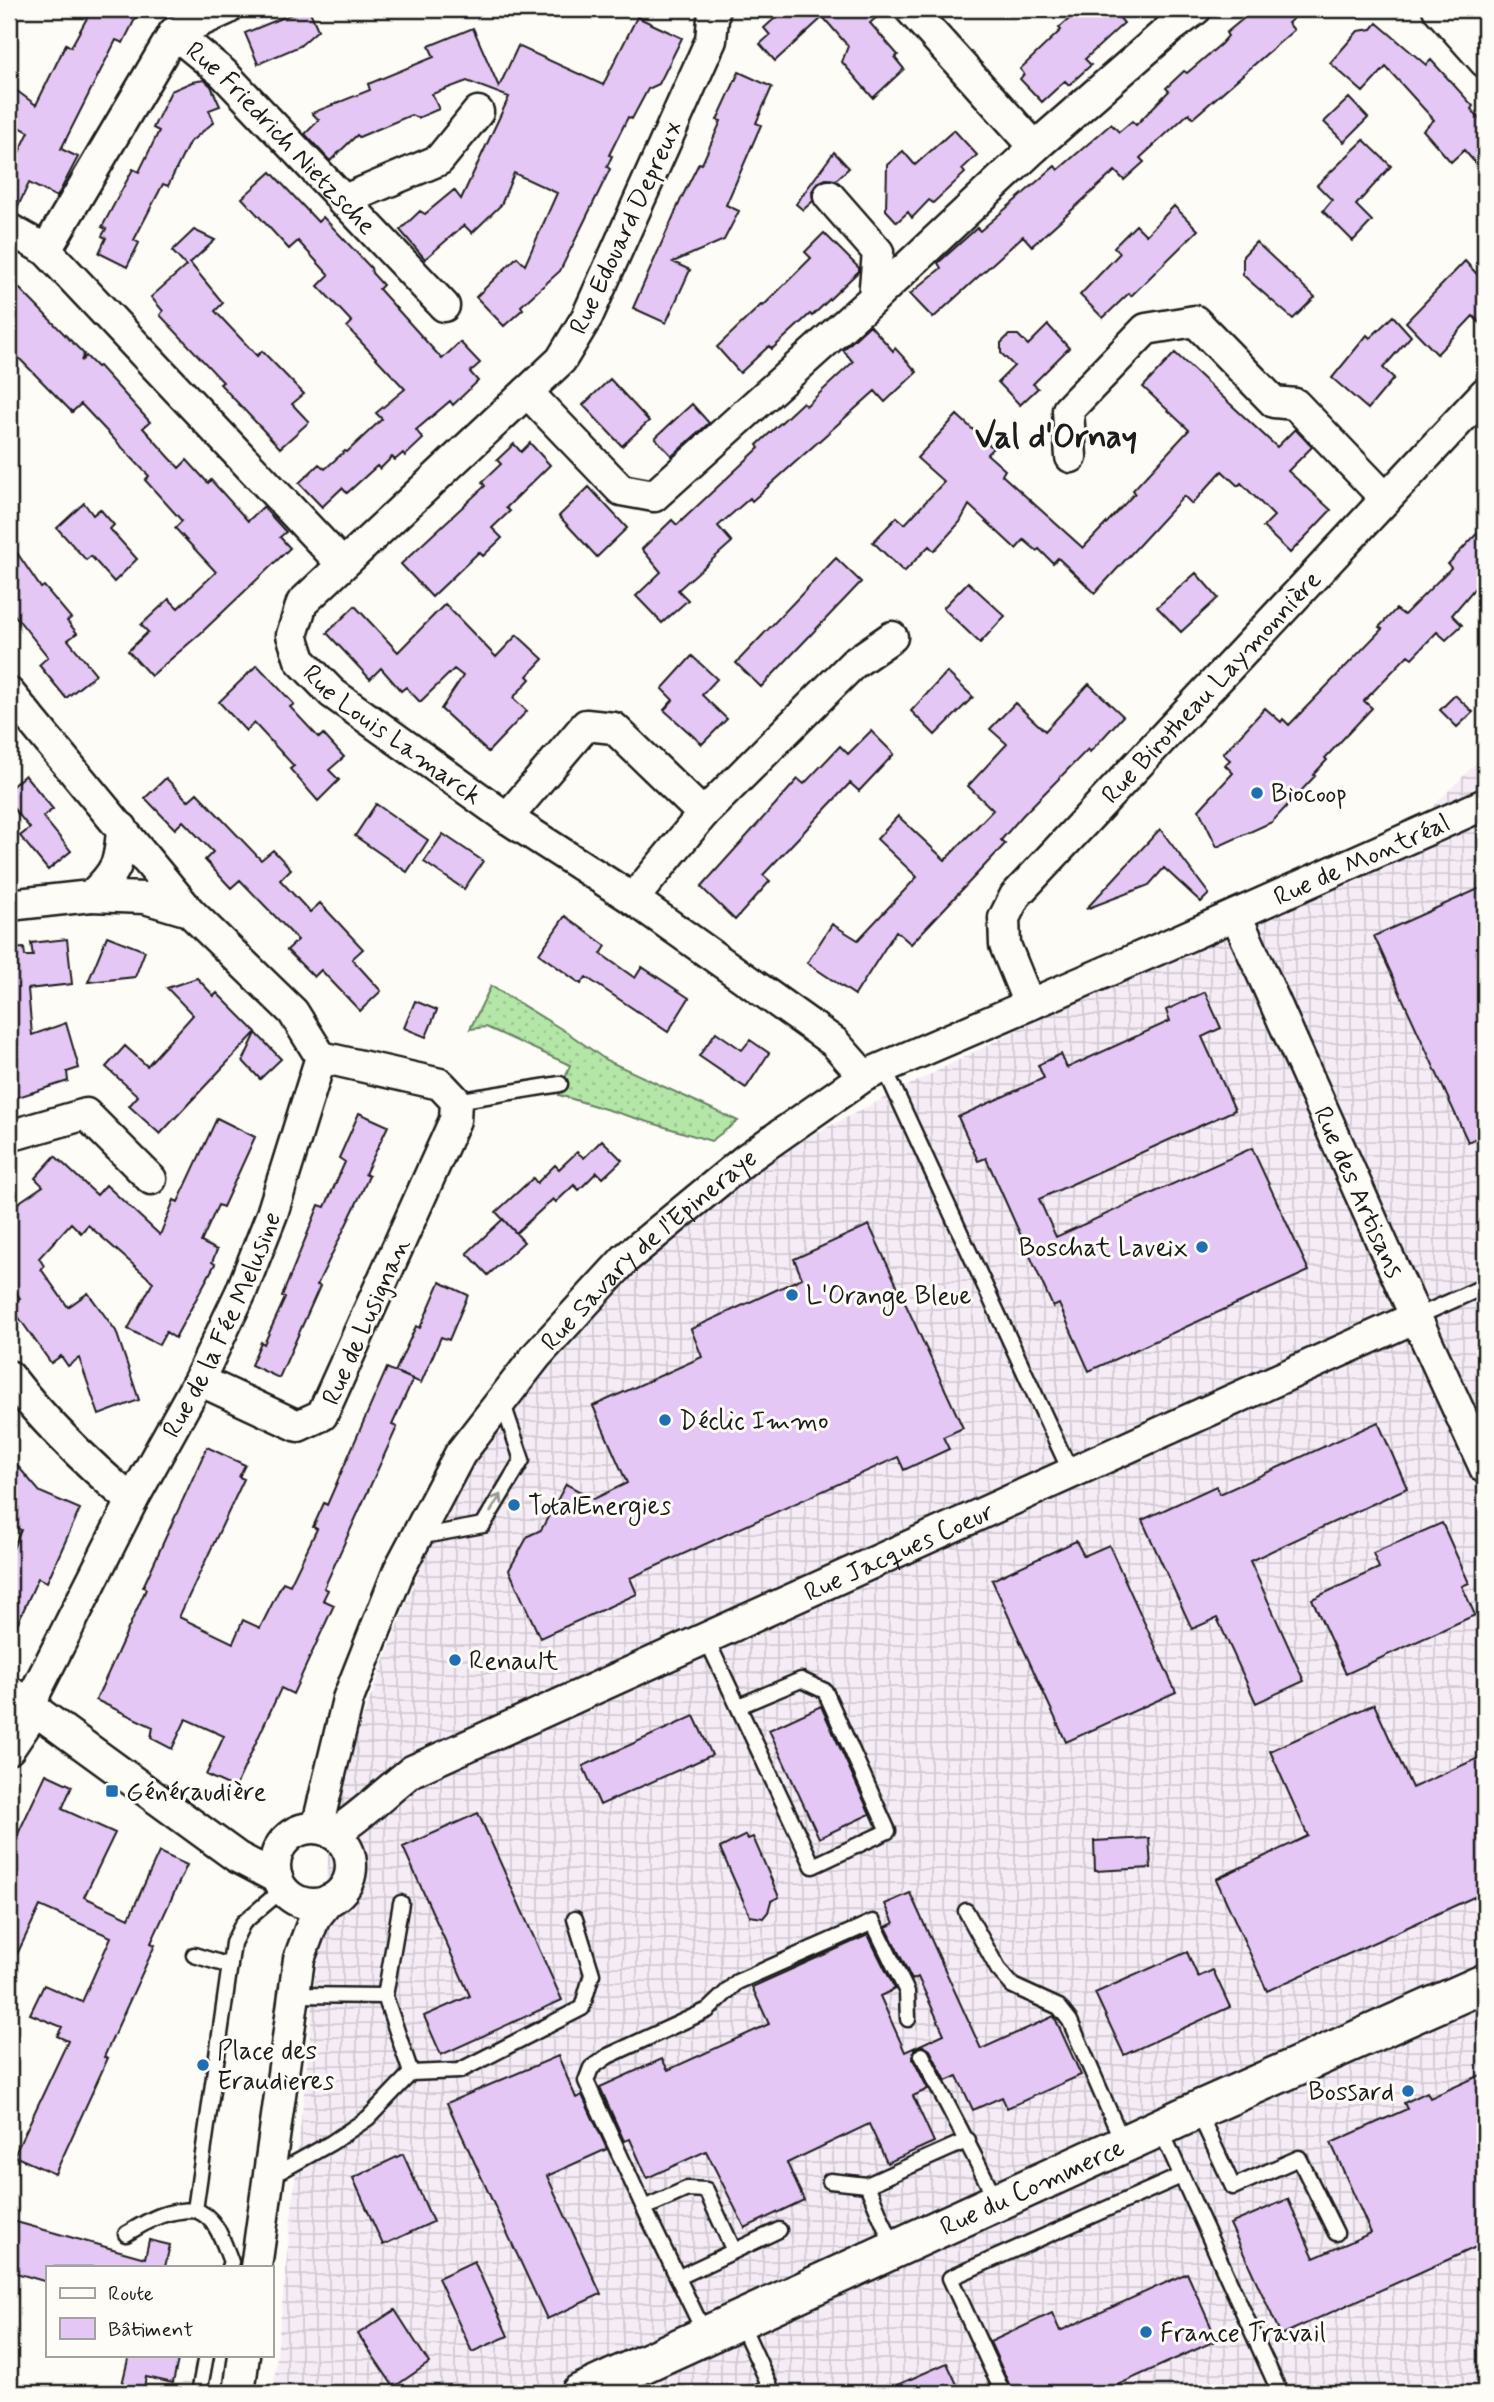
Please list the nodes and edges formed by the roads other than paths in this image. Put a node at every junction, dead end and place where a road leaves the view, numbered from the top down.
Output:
1 (227, 9) edge
2 (713, 9) edge
3 (910, 9) edge
4 (1196, 9) edge
5 (1438, 9) edge
6 (1483, 9) edge
7 (1165, 18) edge
8 (174, 33) junction
9 (1476, 52) edge
10 (478, 112) dead end
11 (1035, 147) junction
12 (829, 196) dead end
13 (342, 201) junction
14 (9, 229) edge
15 (46, 250) junction
16 (874, 298) junction
17 (444, 306) dead end
18 (527, 392) junction
19 (1485, 393) edge
20 (1071, 457) dead end
21 (1386, 499) junction
22 (342, 564) junction
23 (892, 637) dead end
24 (9, 693) edge
25 (1485, 804) edge
26 (703, 814) junction
27 (507, 818) junction
28 (122, 828) junction
29 (90, 896) junction
30 (633, 899) junction
31 (9, 905) edge
32 (189, 911) junction
33 (1237, 915) junction
34 (1029, 1004) junction
35 (321, 1057) junction
36 (874, 1072) junction
37 (560, 1084) dead end
38 (456, 1101) junction
39 (9, 1136) edge
40 (151, 1179) dead end
41 (1485, 1286) edge
42 (1416, 1317) junction
43 (9, 1376) edge
44 (199, 1380) junction
45 (502, 1401) junction
46 (1485, 1468) edge
47 (1071, 1473) junction
48 (132, 1501) junction
49 (417, 1537) junction
50 (706, 1638) junction
51 (20, 1700) edge
52 (739, 1706) junction
53 (9, 1749) edge
54 (385, 1792) junction
55 (325, 1831) junction
56 (216, 1841) junction
57 (283, 1842) junction
58 (350, 1862) junction
59 (283, 1888) junction
60 (329, 1900) junction
61 (401, 1903) dead end
62 (966, 1911) dead end
63 (575, 1919) dead end
64 (194, 1955) dead end
65 (299, 1959) junction
66 (230, 1966) junction
67 (1485, 1983) edge
68 (294, 1995) junction
69 (384, 1996) junction
70 (908, 2019) dead end
71 (922, 2054) dead end
72 (411, 2073) junction
73 (1198, 2110) junction
74 (1160, 2128) junction
75 (968, 2140) junction
76 (1124, 2145) junction
77 (1181, 2176) junction
78 (268, 2178) junction
79 (830, 2181) dead end
80 (867, 2185) junction
81 (997, 2202) junction
82 (644, 2208) junction
83 (195, 2210) junction
84 (779, 2230) dead end
85 (1336, 2233) dead end
86 (126, 2234) dead end
87 (895, 2249) junction
88 (734, 2251) junction
89 (243, 2265) edge
90 (679, 2277) junction
91 (739, 2320) junction
92 (706, 2335) junction
93 (206, 2356) edge
94 (772, 2390) edge
95 (199, 2393) edge
96 (580, 2393) edge
97 (755, 2393) edge
98 (1003, 2393) edge
99 (1280, 2393) edge

1 - 8 street
2 - 18 street, Rue Edouard Depreux
3 - 11 street
4 - 7 street
5 - 9 street
6 - 9 street
7 - 11 street
8 - 13 street, Rue Friedrich Nietzsche
8 - 15 street, Rue Friedrich Nietzsche
10 - 13 street
11 - 16 street
12 - 16 street
13 - 17 street, Rue Friedrich Nietzsche
14 - 15 street
15 - 22 street
16 - 18 street
18 - 22 street, Rue Edouard Depreux
19 - 21 street, Rue Birotheau Laymonnière
20 - 21 street
21 - 34 street, Rue Birotheau Laymonnière
22 - 27 street, Rue Louis Lamarck
23 - 26 street
24 - 28 street
25 - 33 street, Rue de Montréal
26 - 27 street
26 - 30 street
27 - 30 street, Rue Louis Lamarck
28 - 29 street
28 - 32 street
29 - 31 street
29 - 32 street
30 - 36 street, Rue Louis Lamarck
32 - 35 street
33 - 34 street, Rue Savary de l'Epineraye
33 - 42 street, Rue des Artisans
34 - 36 street, Rue Savary de l'Epineraye
35 - 38 street
35 - 44 street, Rue de la Fée Melusine
36 - 45 street, Rue Savary de l'Epineraye
36 - 47 lane
37 - 38 lane
38 - 44 street, Rue de Lusignan
39 - 40 street
41 - 42 lane
42 - 46 street, Rue des Artisans
42 - 47 street, Rue Jacques Coeur
43 - 48 street
44 - 48 street, Rue de la Fée Melusine
45 - 49 street, Rue Savary de l'Epineraye
49 -> 45 lane
47 - 50 street, Rue Jacques Coeur
48 - 51 street, Rue de la Fée Melusine
49 - 55 street, Rue Savary de l'Epineraye
50 - 52 lane
50 - 54 street, Rue Jacques Coeur
51 - 53 street, Rue de la Fée Melusine
51 - 56 street
52 - 52 lane
54 - 55 street, Rue Jacques Coeur
54 - 58 street, Rue Jacques Coeur
55 - 57 street
55 - 58 street
56 - 57 street
56 - 59 street
57 - 59 street
58 - 60 street
59 - 60 street
59 - 65 street
59 - 66 lane
60 - 65 street
61 - 69 lane
62 - 76 lane
63 - 72 lane
64 - 66 lane
65 - 68 street
66 - 83 lane
67 - 73 street, Rue du Commerce
68 - 69 lane
68 - 78 street
69 - 72 lane
70 - 82 lane
71 - 75 lane
72 - 78 lane
73 - 74 street, Rue du Commerce
73 - 85 lane
74 - 76 street, Rue du Commerce
74 - 77 lane
75 - 80 lane
75 - 81 lane
76 - 81 street, Rue du Commerce
77 - 98 lane
77 - 99 lane
78 - 89 street
79 - 80 lane
80 - 87 lane
81 - 87 street, Rue du Commerce
82 - 88 lane
82 - 90 lane
83 - 86 lane
83 - 89 lane
84 - 88 lane
87 - 91 street, Rue du Commerce
88 - 90 lane
90 - 92 lane
91 - 92 street, Rue du Commerce
91 - 94 lane
92 - 96 street, Rue du Commerce
93 - 95 lane
94 - 97 lane

